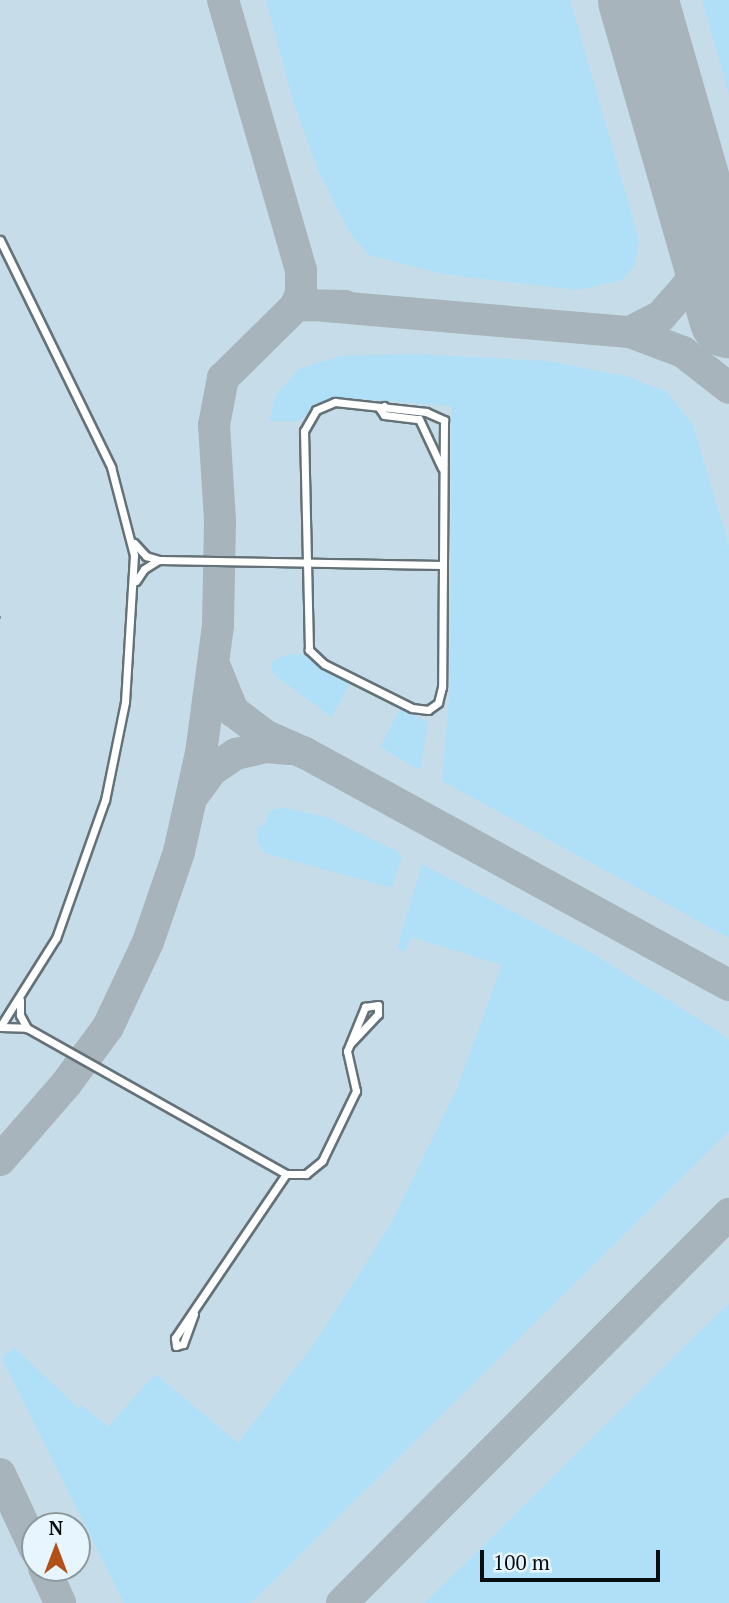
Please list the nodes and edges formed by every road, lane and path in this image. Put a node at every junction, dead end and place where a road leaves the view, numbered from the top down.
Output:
1 (0, 240) edge
2 (3, 261) edge
3 (384, 406) junction
4 (442, 468) junction
5 (132, 539) junction
6 (159, 560) junction
7 (310, 560) junction
8 (442, 565) junction
9 (134, 589) junction
10 (21, 998) junction
11 (0, 1027) edge
12 (27, 1028) junction
13 (350, 1044) junction
14 (286, 1174) junction
15 (194, 1314) dead end

1 - 2 lane
2 - 5 lane
3 - 4 lane
3 - 4 lane
3 - 7 lane
4 - 8 lane
5 - 6 lane
5 - 9 lane
6 - 7 lane
6 - 9 lane
7 - 8 lane
7 - 8 lane
9 - 10 lane
10 - 11 lane
10 - 12 lane
11 - 12 lane
12 - 14 lane
13 - 13 lane
13 - 14 lane
14 - 15 lane

